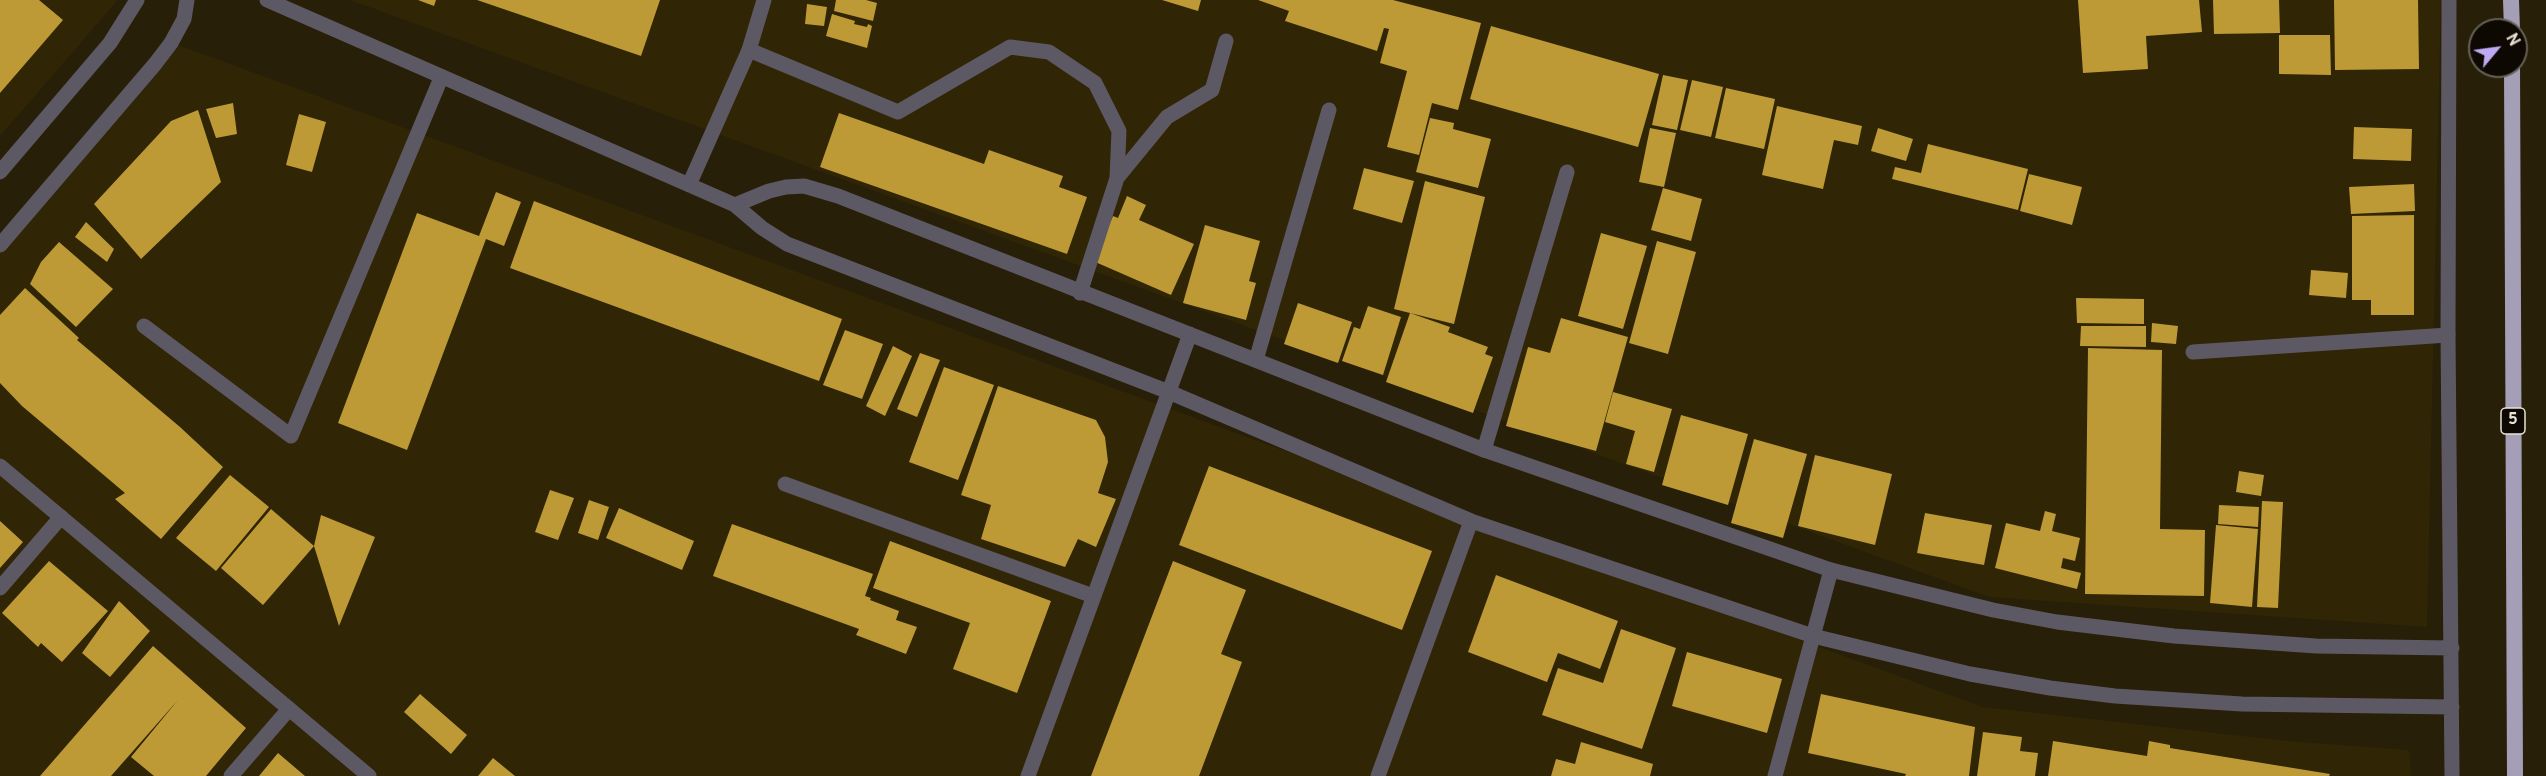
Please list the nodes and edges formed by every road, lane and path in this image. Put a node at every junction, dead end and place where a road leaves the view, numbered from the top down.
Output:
1 (137, 0) edge
2 (187, 0) edge
3 (267, 0) edge
4 (764, 0) edge
5 (2449, 0) edge
6 (2511, 0) edge
7 (2512, 18) edge
8 (1226, 41) dead end
9 (749, 50) junction
10 (441, 78) junction
11 (2512, 78) edge
12 (1329, 110) dead end
13 (0, 172) edge
14 (1567, 172) dead end
15 (1117, 178) junction
16 (689, 185) junction
17 (735, 205) junction
18 (0, 245) edge
19 (1080, 292) junction
20 (144, 326) dead end
21 (1190, 334) junction
22 (2448, 335) junction
23 (2193, 352) dead end
24 (1256, 360) junction
25 (1169, 392) junction
26 (1484, 450) junction
27 (0, 466) edge
28 (785, 484) dead end
29 (61, 517) junction
30 (1471, 521) junction
31 (1831, 570) junction
32 (0, 588) edge
33 (1093, 596) junction
34 (1813, 636) junction
35 (2452, 648) junction
36 (2452, 707) junction
37 (289, 709) junction
38 (231, 776) edge
39 (369, 776) edge
40 (1028, 776) edge
41 (1378, 776) edge
42 (1775, 776) edge
43 (2452, 776) edge
44 (2515, 776) edge

1 - 13 street
2 - 18 street
3 - 10 street
4 - 9 street
5 - 22 street
6 - 7 highway
8 - 15 street
9 - 15 street
9 - 16 street
10 - 16 street
10 - 20 street
11 - 44 highway, 5
12 - 24 street
14 - 26 street
15 - 19 street
16 - 17 street
17 - 19 street
17 - 25 street
19 - 21 street
21 - 24 street
21 - 25 street
22 - 23 street
22 - 35 street
24 - 26 street
25 - 30 street
25 - 33 street
26 - 31 street
27 - 29 street
28 - 33 street
29 - 32 street
29 - 37 street
30 - 34 street
30 - 41 street
31 - 34 street
31 - 35 street
33 - 40 street
34 - 36 street
34 - 42 street
35 - 36 street
36 - 43 street
37 - 38 street
37 - 39 street

